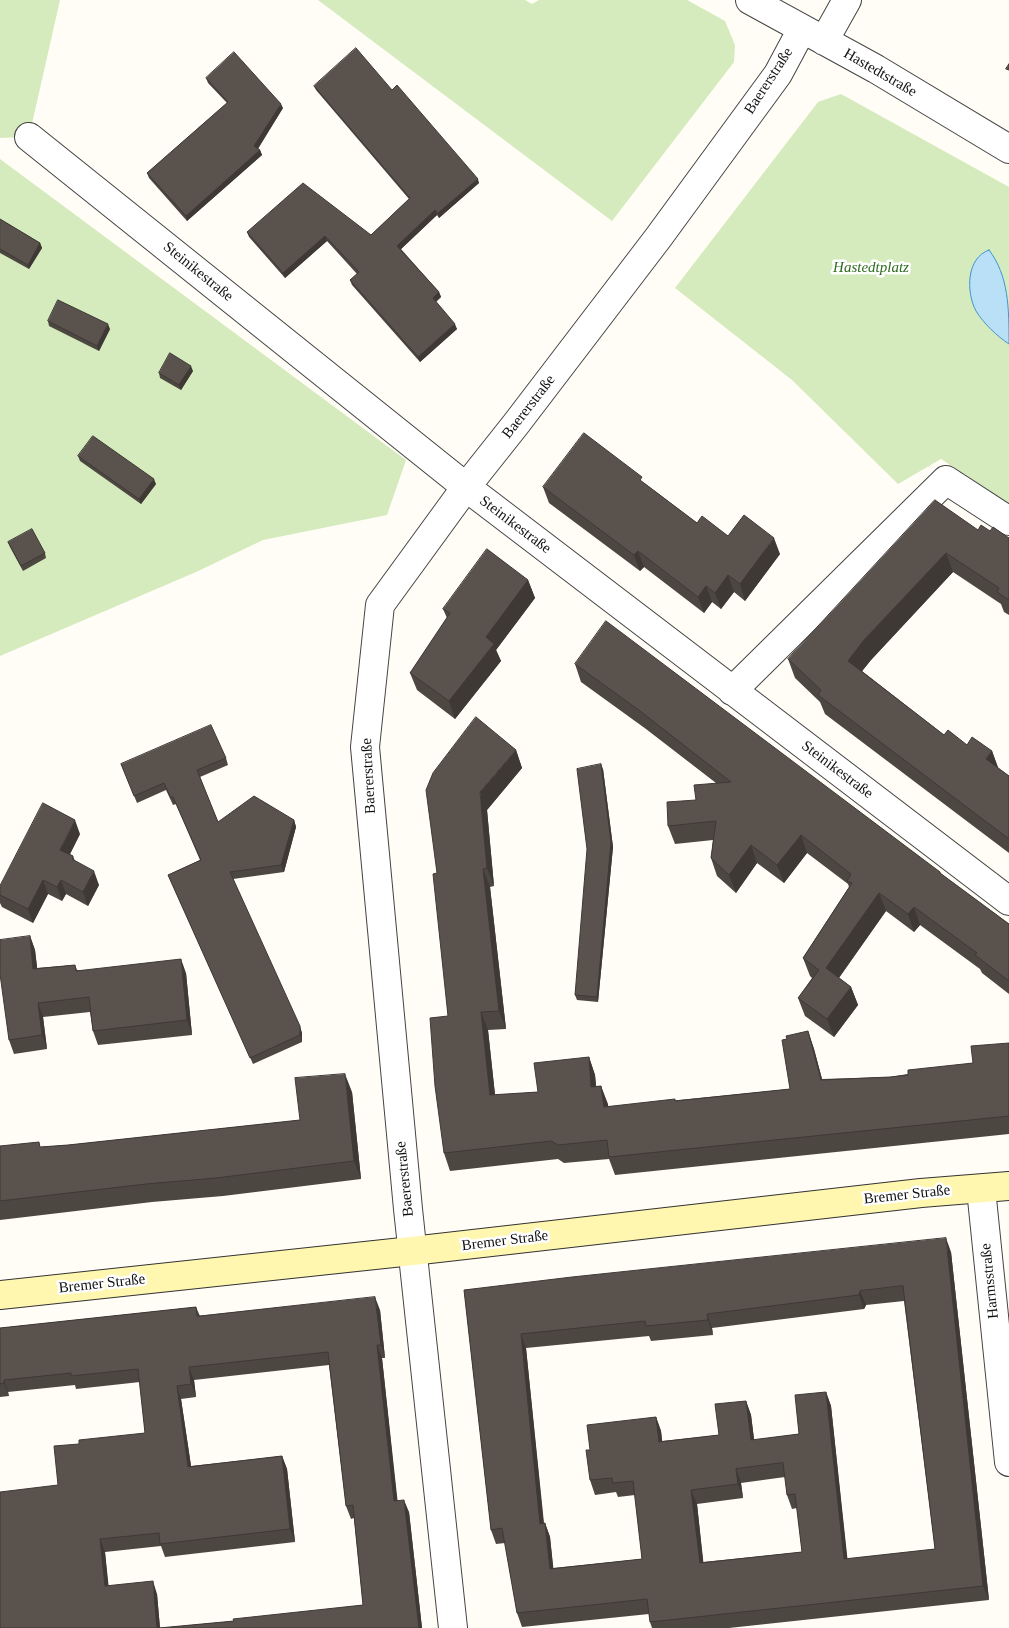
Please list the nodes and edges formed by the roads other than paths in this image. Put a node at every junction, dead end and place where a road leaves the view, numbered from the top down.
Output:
1 (750, 0) edge
2 (847, 0) edge
3 (813, 35) junction
4 (29, 137) dead end
5 (1009, 149) edge
6 (466, 487) junction
7 (1009, 521) edge
8 (732, 691) junction
9 (1009, 901) edge
10 (1009, 1186) edge
11 (981, 1189) junction
12 (412, 1252) junction
13 (0, 1295) edge
14 (1009, 1462) edge
15 (453, 1628) edge

1 - 3 street, Hastedtstraße
2 - 3 street, Baererstraße
3 - 5 street, Hastedtstraße
3 - 6 street, Baererstraße
4 - 6 street, Steinikestraße
6 - 8 street, Steinikestraße
6 - 12 street, Baererstraße
7 - 8 street
8 - 9 street, Steinikestraße
10 - 11 main road, Bremer Straße
11 - 12 main road, Bremer Straße
11 - 14 street, Harmsstraße
12 - 13 main road, Bremer Straße
12 - 15 street, Baererstraße

